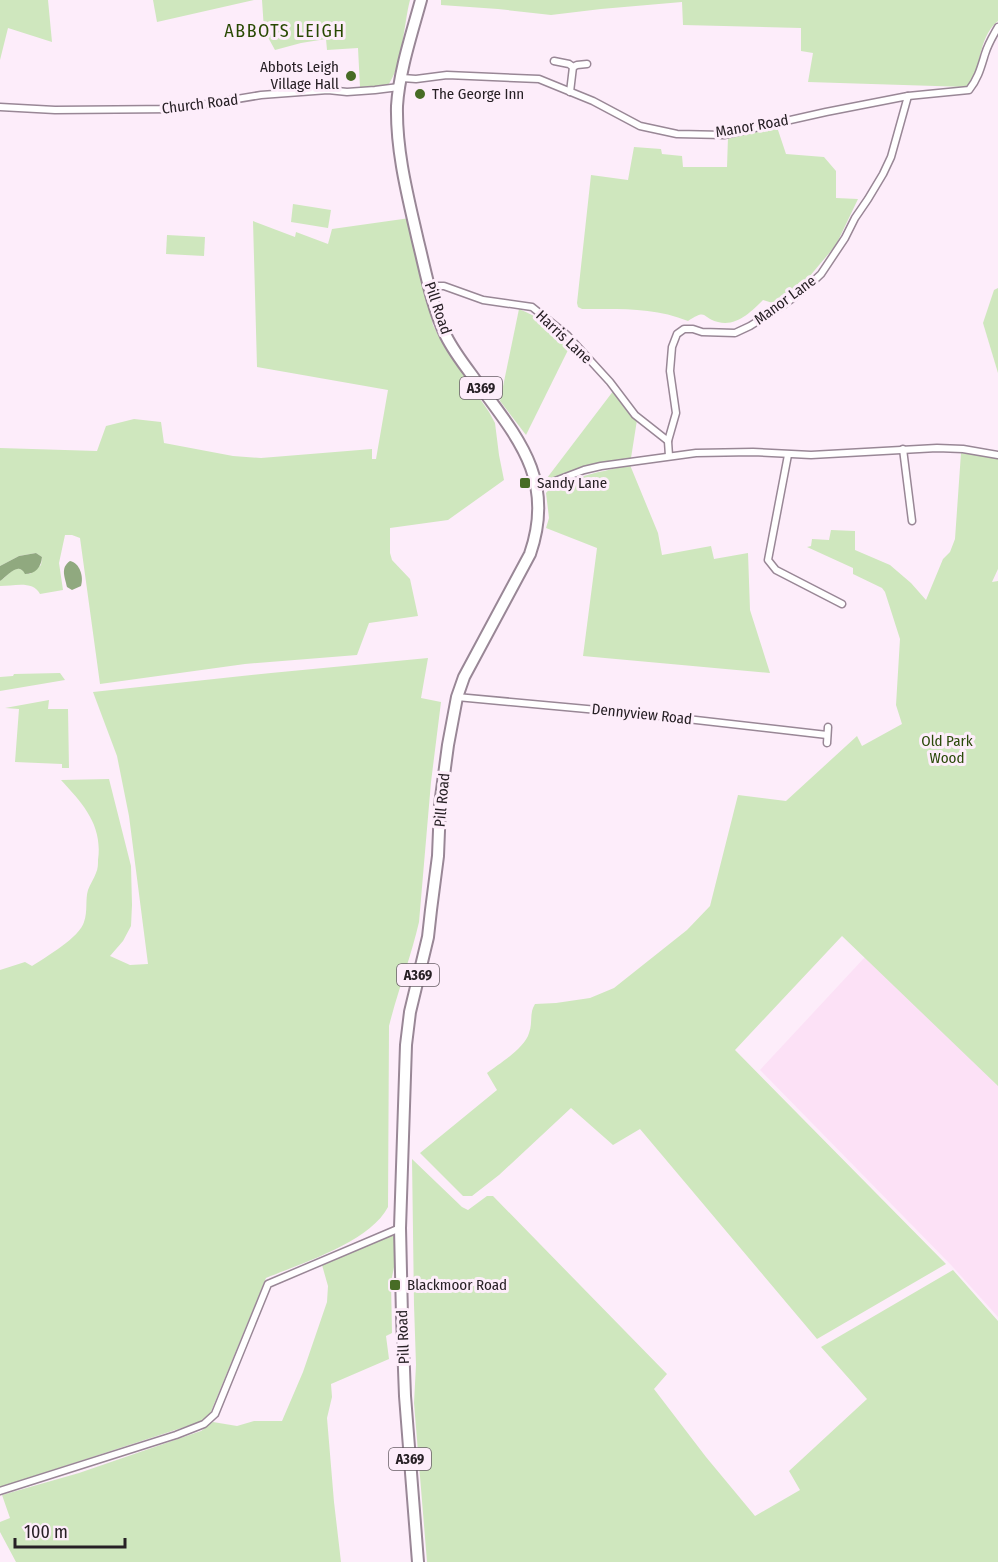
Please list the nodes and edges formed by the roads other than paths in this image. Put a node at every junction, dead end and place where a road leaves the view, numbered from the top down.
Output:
1 (421, 0) edge
2 (998, 27) edge
3 (554, 62) dead end
4 (587, 64) dead end
5 (573, 67) junction
6 (401, 83) junction
7 (570, 92) junction
8 (908, 96) junction
9 (0, 107) edge
10 (429, 286) junction
11 (668, 441) junction
12 (903, 449) junction
13 (998, 454) edge
14 (788, 455) junction
15 (669, 456) junction
16 (537, 488) junction
17 (912, 521) dead end
18 (842, 604) dead end
19 (457, 697) junction
20 (827, 743) dead end
21 (400, 1228) junction
22 (0, 1491) edge
23 (418, 1562) edge

1 - 6 main road, A369
2 - 8 street, Manor Road
3 - 5 street
4 - 5 street
5 - 7 street
6 - 7 street, Manor Road
6 - 9 street, Church Road
6 - 10 main road, Pill Road / A369
7 - 8 street, Manor Road
8 - 11 street, Manor Lane
10 - 11 street, Harris Lane
10 - 16 main road, Pill Road / A369
11 - 15 street, Manor Lane
12 - 13 street
12 - 14 street
12 - 17 street
14 - 15 street
14 - 18 street
15 - 16 street
16 - 19 main road, Pill Road / A369
19 - 20 street, Dennyview Road
19 - 21 main road, Pill Road / A369
21 - 22 street
21 - 23 main road, Pill Road / A369

